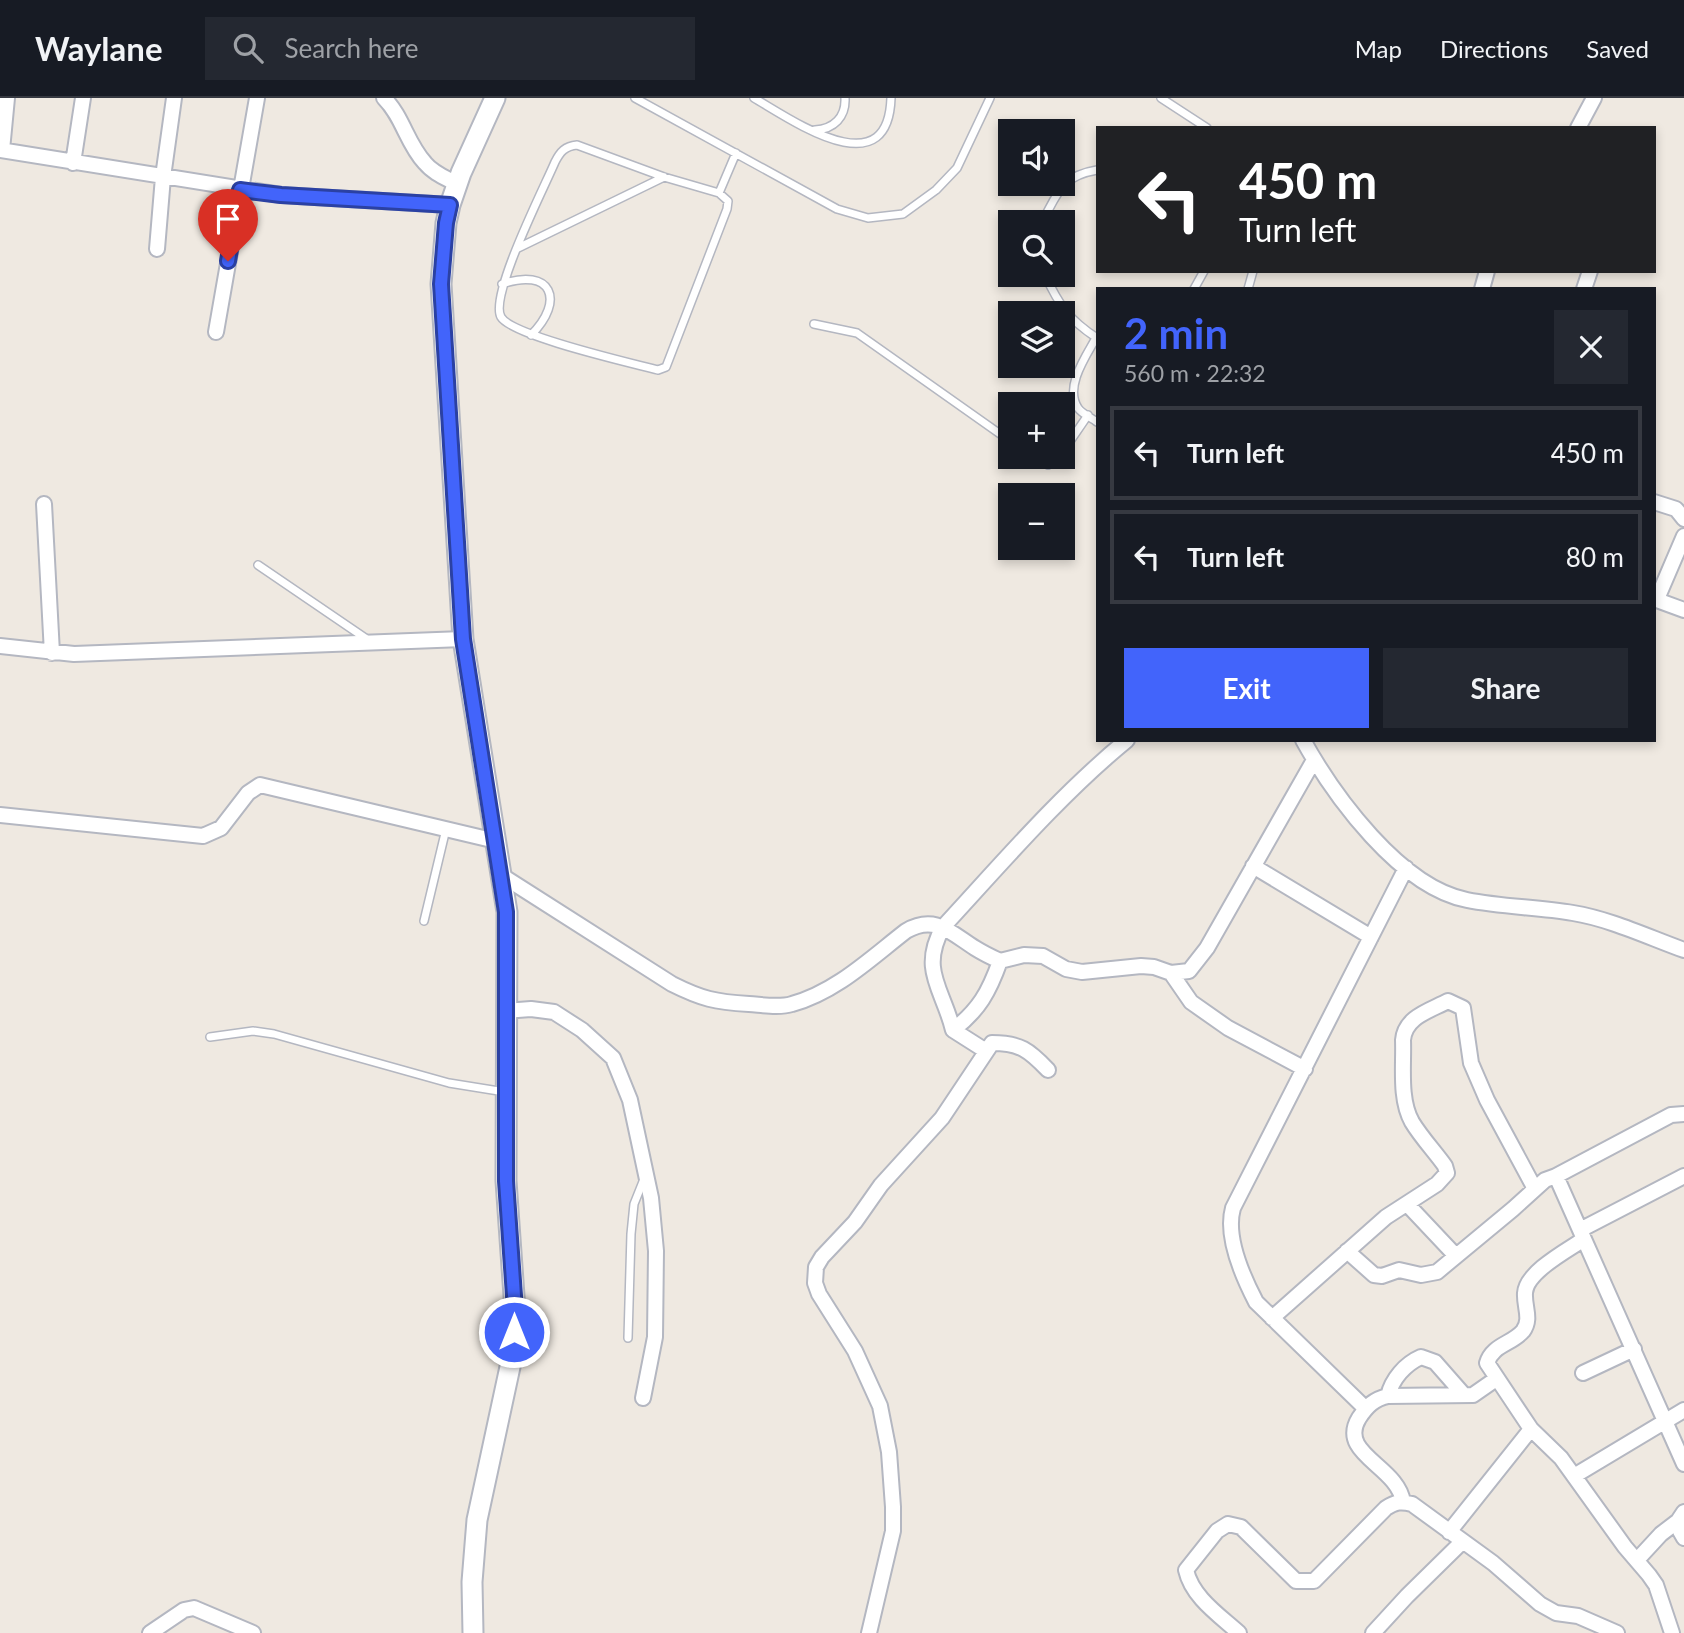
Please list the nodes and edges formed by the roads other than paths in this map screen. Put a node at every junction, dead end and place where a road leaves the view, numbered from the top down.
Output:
1 (7, 98) edge
2 (83, 98) edge
3 (174, 98) edge
4 (257, 98) edge
5 (384, 98) edge
6 (495, 98) edge
7 (635, 98) edge
8 (754, 98) edge
9 (845, 98) edge
10 (891, 98) edge
11 (990, 98) edge
12 (1161, 98) edge
13 (1594, 98) edge
14 (1204, 126) edge
15 (1579, 126) edge
16 (811, 131) junction
17 (1, 150) edge
18 (736, 153) junction
19 (74, 163) junction
20 (1096, 170) edge
21 (163, 177) junction
22 (664, 177) junction
23 (457, 184) junction
24 (240, 190) junction
25 (719, 193) junction
26 (450, 205) junction
27 (1048, 210) edge
28 (518, 248) junction
29 (157, 249) dead end
30 (502, 284) junction
31 (1051, 287) edge
32 (814, 324) dead end
33 (216, 332) dead end
34 (531, 335) junction
35 (1096, 337) edge
36 (1096, 340) edge
37 (1087, 415) junction
38 (1096, 421) edge
39 (998, 433) edge
40 (1075, 433) edge
41 (1656, 503) edge
42 (44, 504) dead end
43 (1684, 519) edge
44 (1684, 536) edge
45 (258, 565) dead end
46 (1656, 599) edge
47 (1684, 610) edge
48 (463, 639) junction
49 (371, 643) junction
50 (0, 646) edge
51 (52, 653) junction
52 (1125, 742) edge
53 (1304, 742) edge
54 (1314, 760) junction
55 (0, 815) edge
56 (446, 829) junction
57 (496, 841) junction
58 (1253, 866) junction
59 (1406, 868) junction
60 (501, 875) junction
61 (424, 921) dead end
62 (943, 927) junction
63 (1371, 937) junction
64 (1684, 950) edge
65 (1000, 961) junction
66 (1171, 973) junction
67 (505, 1011) junction
68 (953, 1030) junction
69 (210, 1037) dead end
70 (986, 1051) junction
71 (1305, 1069) junction
72 (1048, 1070) dead end
73 (506, 1092) junction
74 (1684, 1114) edge
75 (646, 1175) junction
76 (1556, 1176) junction
77 (1684, 1176) edge
78 (1535, 1189) junction
79 (1407, 1204) junction
80 (1582, 1234) junction
81 (1348, 1251) junction
82 (1456, 1256) junction
83 (1272, 1318) junction
84 (628, 1338) dead end
85 (1634, 1349) junction
86 (1583, 1373) dead end
87 (1496, 1379) junction
88 (1464, 1395) junction
89 (1388, 1396) junction
90 (643, 1398) dead end
91 (1366, 1408) junction
92 (1684, 1410) edge
93 (1664, 1422) junction
94 (1531, 1429) junction
95 (1684, 1464) edge
96 (1574, 1476) junction
97 (1403, 1502) junction
98 (1681, 1516) edge
99 (1449, 1532) junction
100 (1684, 1538) edge
101 (1462, 1542) junction
102 (1637, 1560) junction
103 (150, 1633) edge
104 (253, 1633) edge
105 (473, 1633) edge
106 (869, 1633) edge
107 (1239, 1633) edge
108 (1373, 1633) edge
109 (1618, 1633) edge
110 (1672, 1633) edge

1 - 17 street
2 - 19 street
3 - 21 street
4 - 24 street
5 - 23 street
6 - 23 street
7 - 18 lane
8 - 16 lane
9 - 16 lane
10 - 16 lane
11 - 18 lane
12 - 14 lane
13 - 15 street
17 - 19 street
18 - 25 lane
19 - 21 street
20 - 27 lane
21 - 24 street
21 - 29 street
22 - 25 lane
22 - 28 lane
22 - 28 lane
23 - 26 street
24 - 26 street
24 - 33 street
25 - 34 lane
26 - 48 street
28 - 30 lane
30 - 34 lane
30 - 34 lane
31 - 35 lane
32 - 39 lane
36 - 37 lane
37 - 38 lane
37 - 40 lane
41 - 43 street
42 - 51 street
44 - 46 street
45 - 49 lane
46 - 47 street
48 - 49 street
48 - 57 street
49 - 51 street
50 - 51 street
52 - 62 street
53 - 54 street
54 - 58 street
54 - 59 street
55 - 56 street
56 - 57 street
56 - 61 lane
57 - 60 street
58 - 63 street
58 - 66 street
59 - 63 street
59 - 64 street
60 - 62 street
60 - 67 street
62 - 65 street
62 - 68 street
63 - 71 street
65 - 66 street
65 - 68 street
66 - 71 street
67 - 73 street
67 - 75 street
68 - 70 street
69 - 73 lane
70 - 72 street
70 - 106 street
71 - 83 street
73 - 105 street
74 - 76 street
75 - 84 lane
75 - 90 street
76 - 78 street
76 - 80 street
77 - 80 street
78 - 79 street
78 - 82 street
79 - 81 street
79 - 82 street
80 - 85 street
80 - 87 street
81 - 82 street
81 - 83 street
83 - 91 street
85 - 86 street
85 - 93 street
87 - 88 street
87 - 94 street
88 - 89 street
88 - 89 street
89 - 91 street
91 - 97 street
92 - 93 street
93 - 95 street
93 - 96 street
94 - 96 street
94 - 99 street
96 - 102 street
97 - 99 street
97 - 107 street
98 - 100 street
98 - 102 street
99 - 101 street
101 - 108 street
101 - 109 street
102 - 110 street
103 - 104 street

